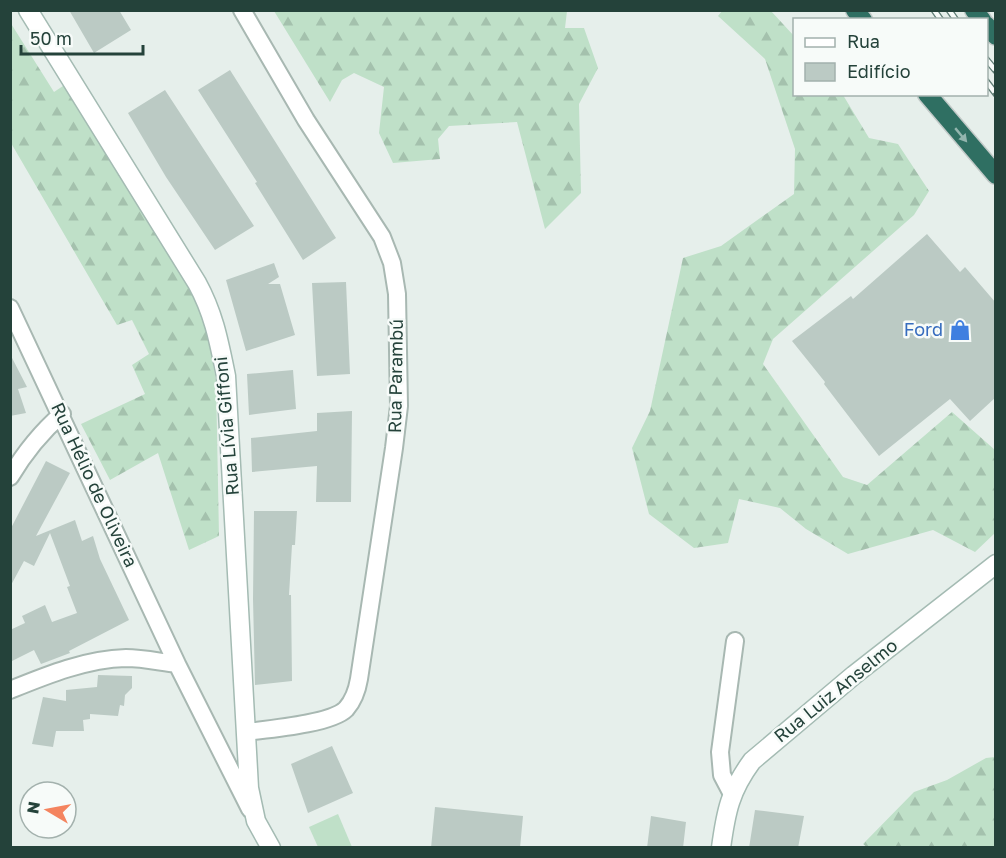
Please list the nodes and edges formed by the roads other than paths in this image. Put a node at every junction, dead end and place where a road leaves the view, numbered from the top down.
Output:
1 (28, 10) edge
2 (242, 10) edge
3 (929, 96) edge
4 (996, 175) edge
5 (10, 308) edge
6 (62, 414) junction
7 (10, 477) edge
8 (996, 564) edge
9 (735, 641) dead end
10 (177, 664) junction
11 (10, 690) edge
12 (246, 732) junction
13 (732, 794) junction
14 (256, 821) junction
15 (271, 848) edge
16 (721, 848) edge

1 - 12 street, Rua Lívia Giffoni
2 - 12 street, Rua Parambú
3 -> 4 highway
5 - 6 street, Rua Hélio de Oliveira
6 - 7 street
6 - 10 street, Rua Hélio de Oliveira
8 - 13 street, Rua Luiz Anselmo
9 - 13 street
10 - 11 street
10 - 14 street, Rua Hélio de Oliveira
12 - 14 street, Rua Lívia Giffoni
13 - 16 street, Rua Luiz Anselmo
14 - 15 street, Rua Lívia Giffoni

